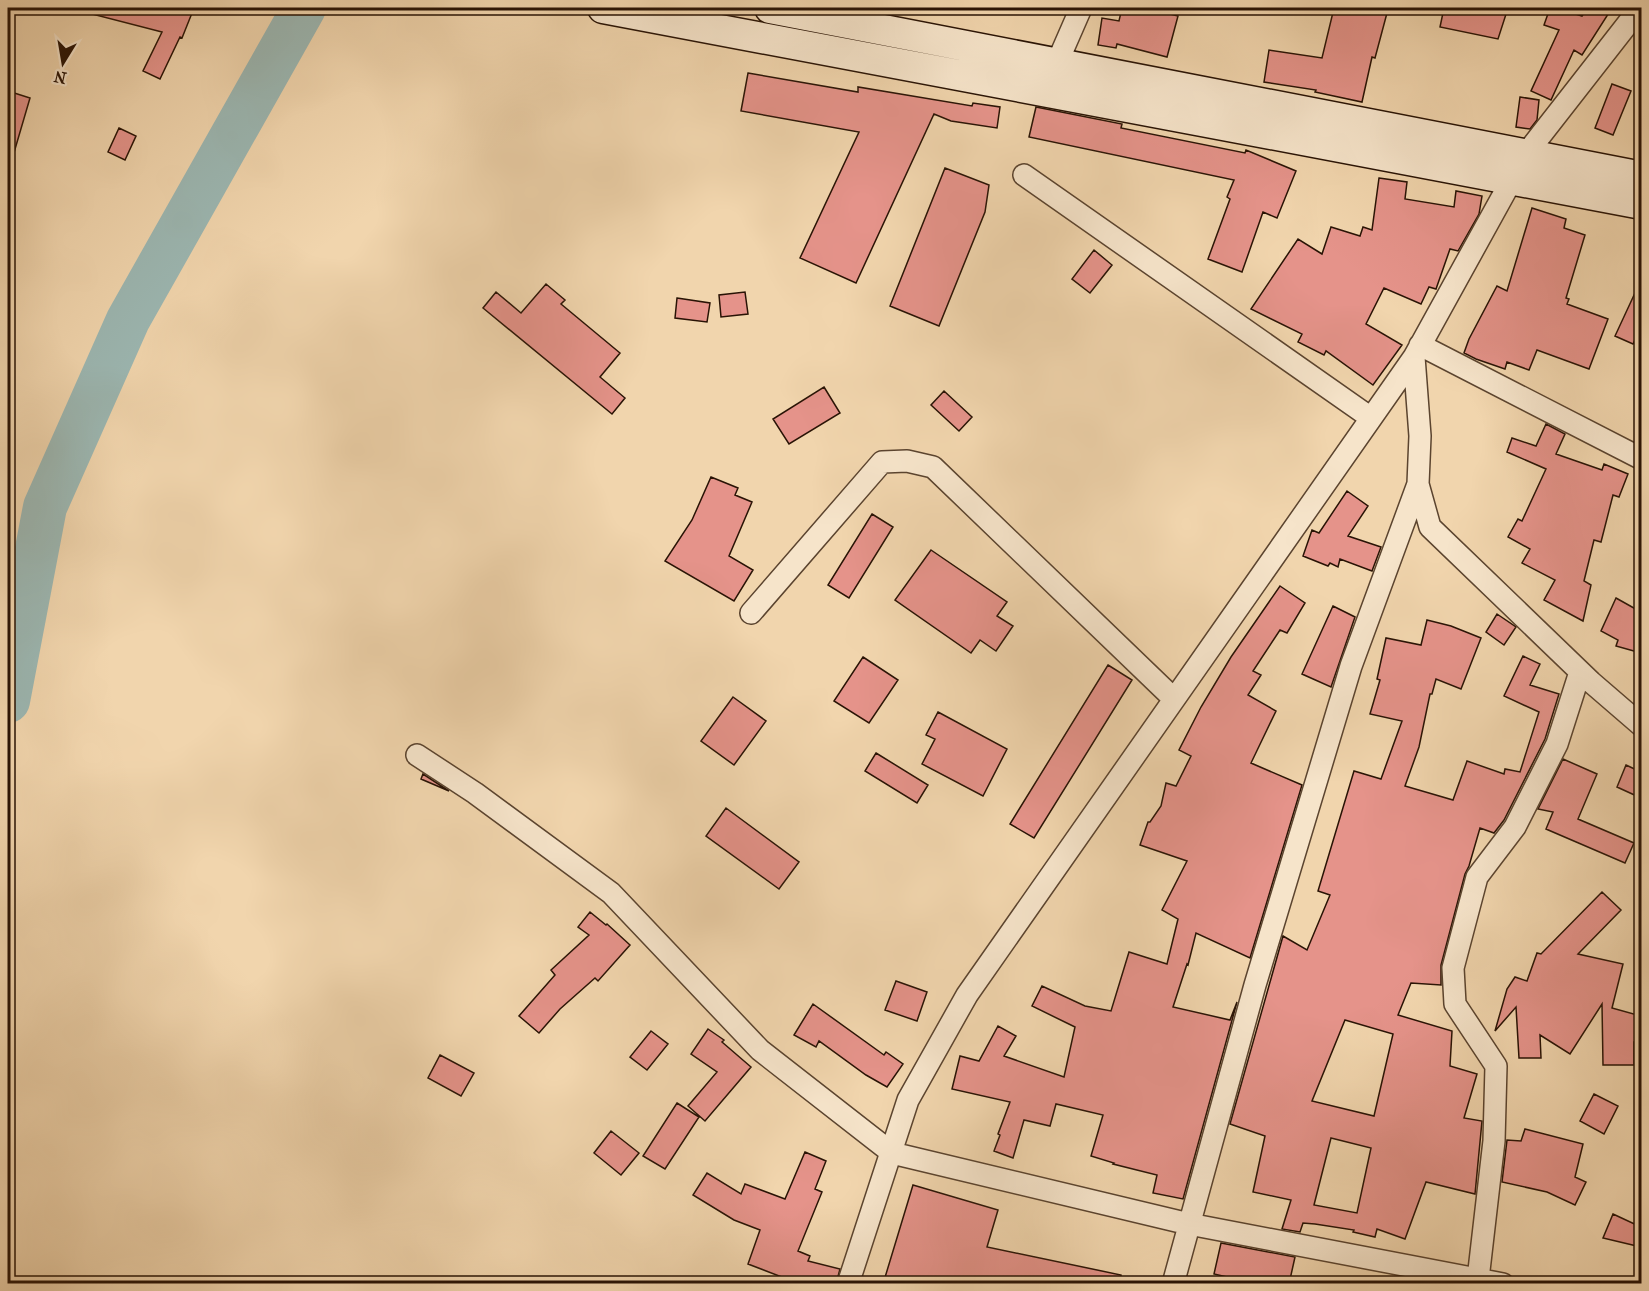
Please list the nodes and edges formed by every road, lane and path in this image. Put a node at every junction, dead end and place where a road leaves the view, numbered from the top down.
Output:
1 (603, 8) edge
2 (770, 8) edge
3 (1081, 8) edge
4 (1640, 8) edge
5 (1057, 63) junction
6 (1519, 167) junction
7 (1024, 175) dead end
8 (1641, 177) edge
9 (1641, 204) edge
10 (1417, 351) junction
11 (1371, 418) junction
12 (1641, 459) edge
13 (1418, 484) junction
14 (751, 614) dead end
15 (1580, 672) junction
16 (1174, 699) junction
17 (1641, 726) edge
18 (417, 755) dead end
19 (892, 1153) junction
20 (1189, 1224) junction
21 (1478, 1279) junction
22 (848, 1284) edge
23 (1173, 1284) edge
24 (1503, 1284) edge

1 - 6 main road
2 - 5 main road
3 - 5 street
4 - 6 street
5 - 6 main road
6 - 8 main road
6 - 9 main road
6 - 10 street
7 - 11 street
10 - 11 street
10 - 12 street
10 - 13 street
11 - 16 street
13 - 15 street
13 - 20 street
14 - 16 street
15 - 17 street
15 - 21 street
16 - 19 street
18 - 19 street
19 - 20 street
19 - 22 street
20 - 21 street
20 - 23 street
21 - 24 street

